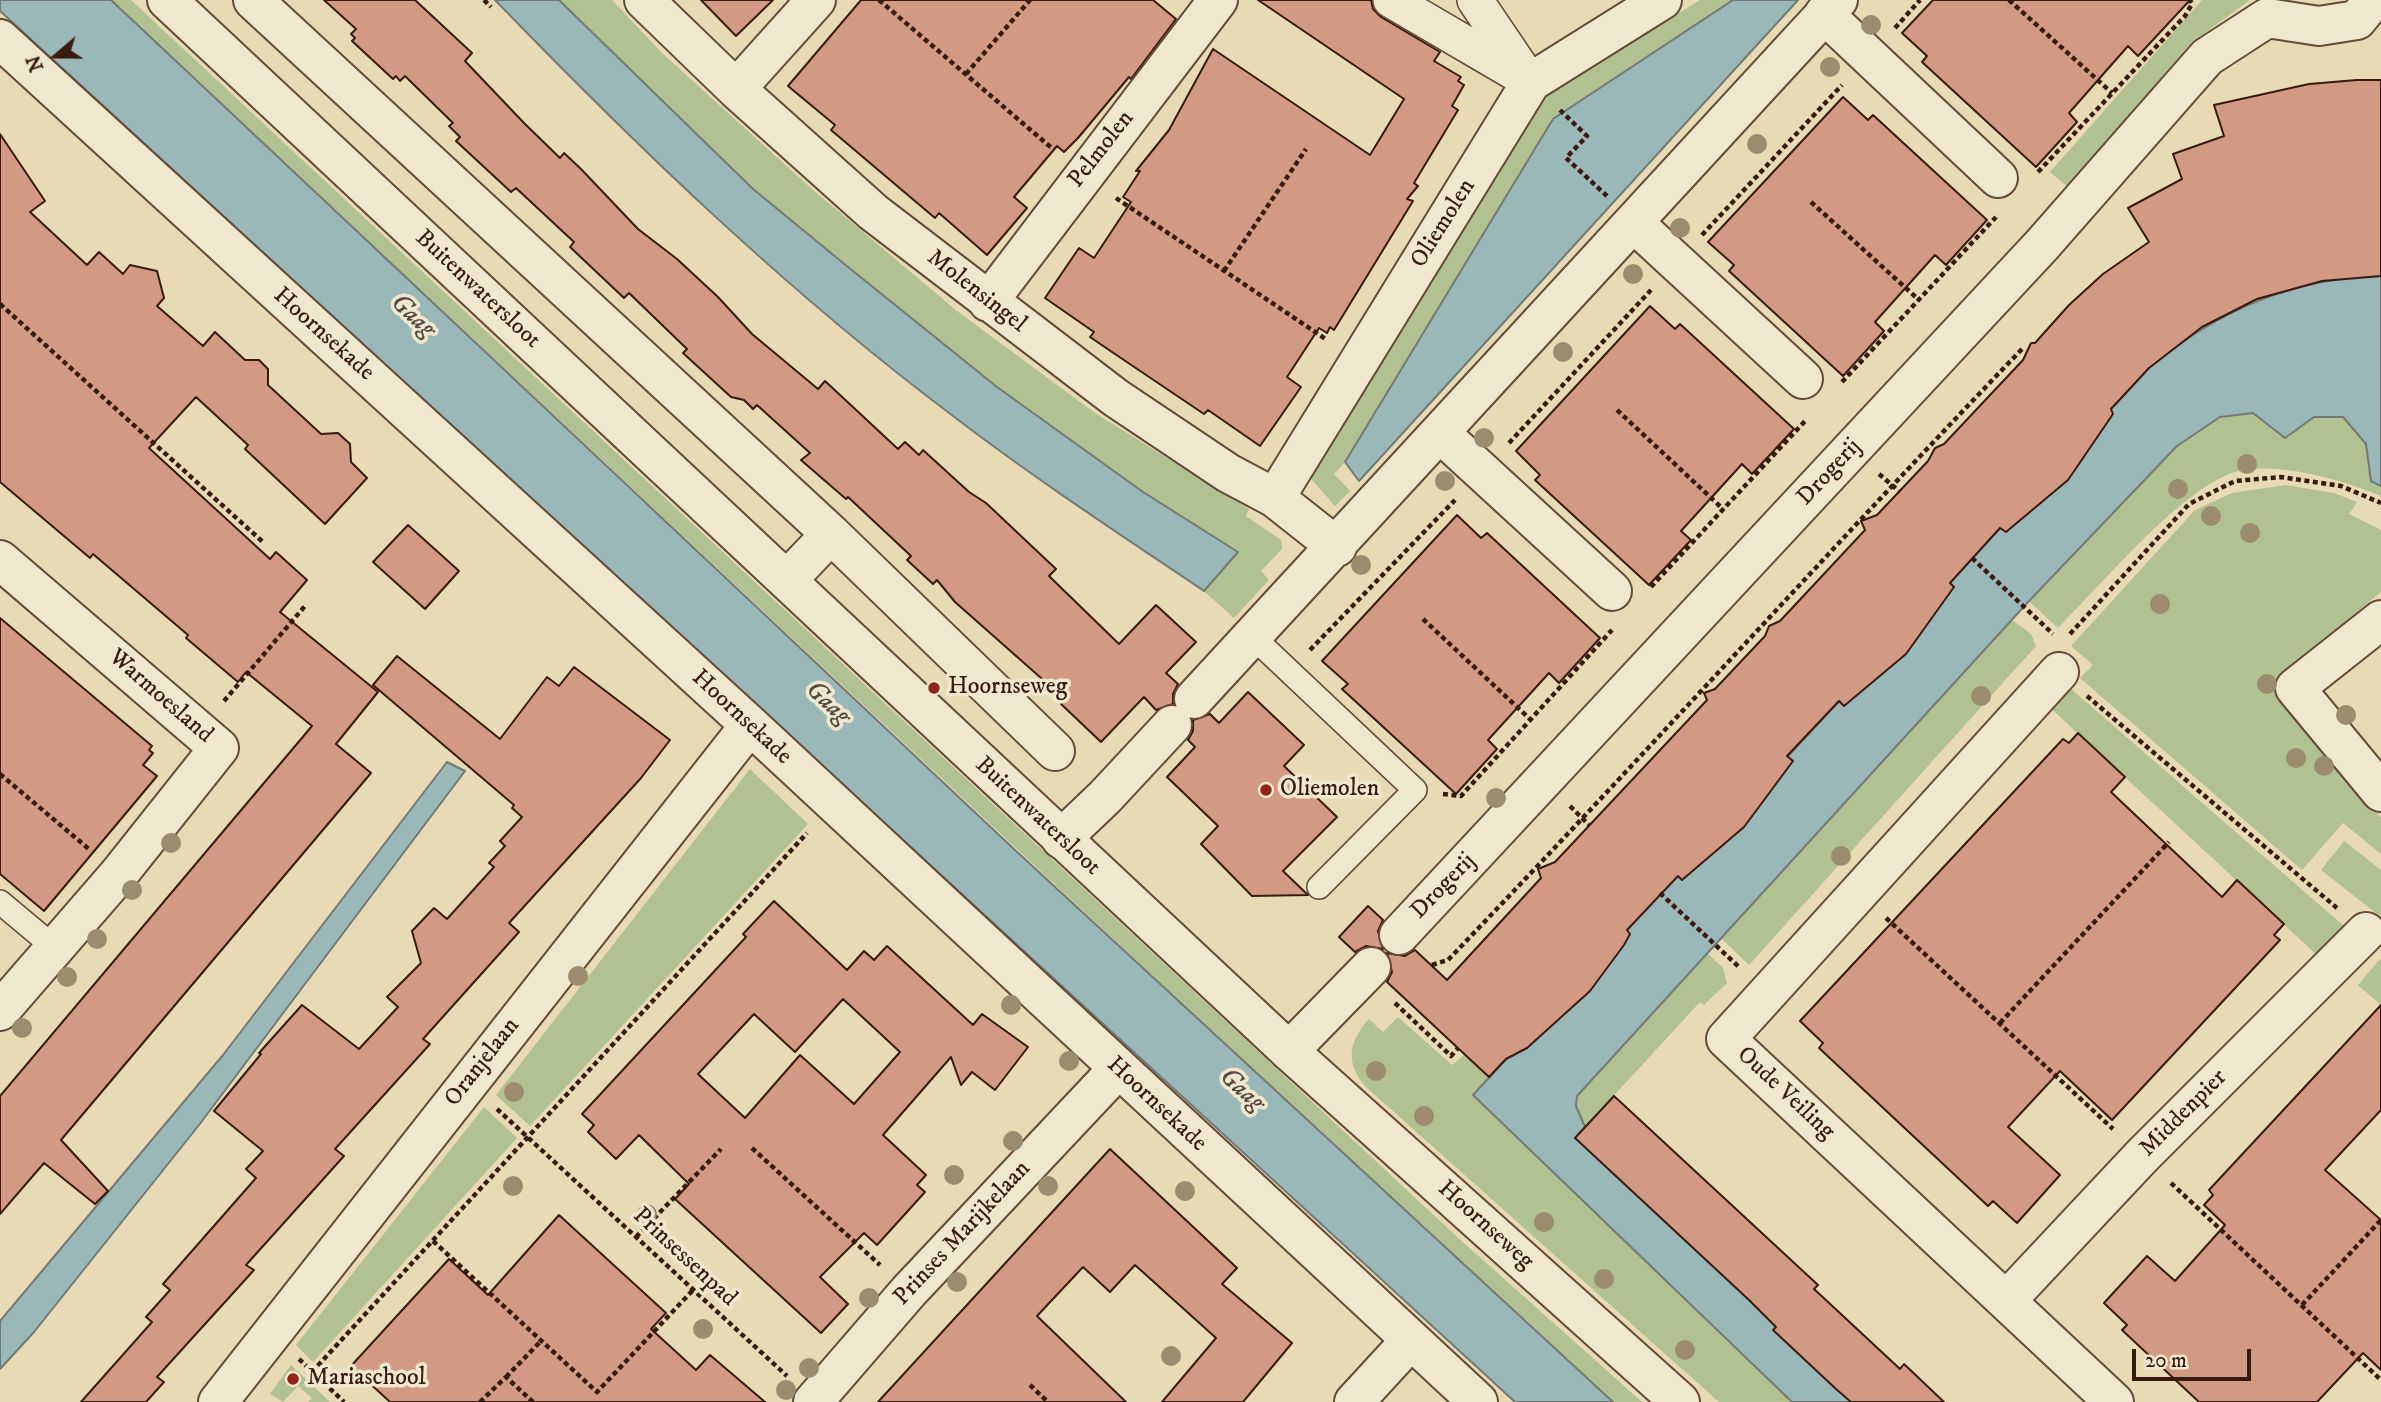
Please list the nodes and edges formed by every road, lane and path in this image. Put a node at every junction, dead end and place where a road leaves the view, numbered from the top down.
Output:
1 (167, 0) edge
2 (253, 0) edge
3 (484, 0) edge
4 (644, 0) edge
5 (816, 0) edge
6 (1030, 0) edge
7 (1218, 0) edge
8 (1391, 0) edge
9 (1475, 0) edge
10 (1662, 0) edge
11 (1920, 0) edge
12 (2009, 0) edge
13 (2190, 0) edge
14 (2374, 0) edge
15 (1831, 7) edge
16 (491, 8) dead end
17 (2268, 9) edge
18 (0, 39) edge
19 (1868, 57) junction
20 (966, 74) dead end
21 (736, 89) junction
22 (2112, 93) junction
23 (1542, 94) junction
24 (1306, 149) dead end
25 (2039, 171) dead end
26 (1998, 178) dead end
27 (1811, 202) dead end
28 (1622, 211) junction
29 (1991, 223) dead end
30 (1677, 262) junction
31 (1224, 271) dead end
32 (1919, 300) junction
33 (988, 302) junction
34 (0, 304) edge
35 (2023, 348) dead end
36 (1846, 378) dead end
37 (1809, 394) joint
38 (1617, 410) dead end
39 (1441, 434) junction
40 (1483, 472) junction
41 (1275, 498) junction
42 (2381, 503) edge
43 (1723, 509) junction
44 (831, 534) junction
45 (264, 542) dead end
46 (1337, 547) junction
47 (1972, 558) dead end
48 (0, 560) edge
49 (787, 580) junction
50 (1650, 588) dead end
51 (1612, 591) dead end
52 (305, 606) dead end
53 (2035, 615) dead end
54 (1423, 619) dead end
55 (2381, 620) edge
56 (1253, 637) junction
57 (1605, 638) dead end
58 (2061, 657) junction
59 (1290, 670) junction
60 (1531, 720) junction
61 (750, 725) junction
62 (199, 731) junction
63 (1055, 751) dead end
64 (0, 774) edge
65 (2381, 792) edge
66 (1461, 796) dead end
67 (833, 803) junction
68 (1061, 839) junction
69 (2169, 842) dead end
70 (118, 875) junction
71 (1319, 887) dead end
72 (1660, 893) dead end
73 (1860, 893) junction
74 (0, 901) edge
75 (2366, 932) joint
76 (1399, 935) dead end
77 (55, 948) junction
78 (1728, 957) dead end
79 (1432, 965) dead end
80 (1371, 967) dead end
81 (1395, 1003) dead end
82 (0, 1011) edge
83 (2000, 1023) junction
84 (1458, 1048) dead end
85 (1289, 1051) junction
86 (1118, 1069) junction
87 (528, 1139) junction
88 (752, 1148) dead end
89 (721, 1149) dead end
90 (2142, 1156) junction
91 (2381, 1220) edge
92 (636, 1237) junction
93 (433, 1241) junction
94 (693, 1290) junction
95 (909, 1291) junction
96 (2006, 1301) junction
97 (2302, 1305) junction
98 (271, 1334) junction
99 (1411, 1340) junction
100 (541, 1341) junction
101 (312, 1372) junction
102 (506, 1377) junction
103 (2381, 1380) edge
104 (1030, 1385) dead end
105 (813, 1401) edge
106 (218, 1402) edge
107 (344, 1402) edge
108 (480, 1402) edge
109 (533, 1402) edge
110 (1048, 1402) edge
111 (1354, 1402) edge
112 (1478, 1402) edge
113 (1681, 1402) edge
114 (2114, 1402) edge

1 - 49 street, Buitenwatersloot
2 - 44 street
3 - 16 path
4 - 21 street, Molensingel
5 - 21 street
6 - 20 path
7 - 33 street, Pelmolen
8 - 23 street
9 - 23 street
10 - 23 street, Oliemolen
11 - 19 path
12 - 22 path
13 - 22 path
14 - 17 street, Drogerij
15 - 19 street
15 - 28 street
17 - 76 street, Drogerij
18 - 61 street, Hoornsekade
19 - 26 street
19 - 30 path
21 - 33 street, Molensingel
22 - 25 path
23 - 28 path
23 - 41 street, Oliemolen
24 - 31 path
27 - 32 path
28 - 30 street
28 - 39 street
29 - 32 path
30 - 37 street
30 - 40 path
32 - 36 path
33 - 41 street, Molensingel
34 - 45 path
35 - 79 path
37 - 43 path
38 - 43 path
39 - 40 street
39 - 46 street
40 - 51 street
40 - 59 path
41 - 46 street, Molensingel
42 - 58 path
43 - 50 path
44 - 49 street
44 - 63 street
46 - 56 street
47 - 53 path
48 - 62 street, Warmoesland
49 - 68 street, Buitenwatersloot
52 - 62 path
54 - 60 path
55 - 65 street
56 - 59 lane
56 - 68 street
57 - 60 path
58 - 73 street, Oude Veiling
58 - 75 path
59 - 71 lane
60 - 66 path
61 - 67 street, Hoornsekade
61 - 98 street, Oranjelaan
62 - 70 street, Warmoesland
64 - 70 path
67 - 86 street, Hoornsekade
67 - 87 path
68 - 85 street, Buitenwatersloot
69 - 83 path
70 - 77 street, Warmoesland
72 - 78 path
73 - 83 path
73 - 96 street, Oude Veiling
74 - 77 lane
75 - 90 street, Middenpier
77 - 82 street, Warmoesland
80 - 85 street
81 - 84 path
83 - 90 path
85 - 113 street, Hoornseweg
86 - 95 street, Prinses Marijkelaan
86 - 99 street, Hoornsekade
87 - 92 path, Prinsessenpad
87 - 93 path
88 - 95 path
89 - 92 path
90 - 96 street, Middenpier
90 - 97 path
91 - 97 path
92 - 94 path, Prinsessenpad
93 - 100 path
93 - 101 path
94 - 100 path
94 - 105 path, Prinsessenpad
95 - 105 street, Prinses Marijkelaan
96 - 114 street, Oude Veiling
97 - 103 path
98 - 101 path
98 - 106 street, Oranjelaan
99 - 111 street
99 - 112 street, Hoornsekade
100 - 102 path
101 - 107 path
102 - 108 path
102 - 109 path
104 - 110 path

